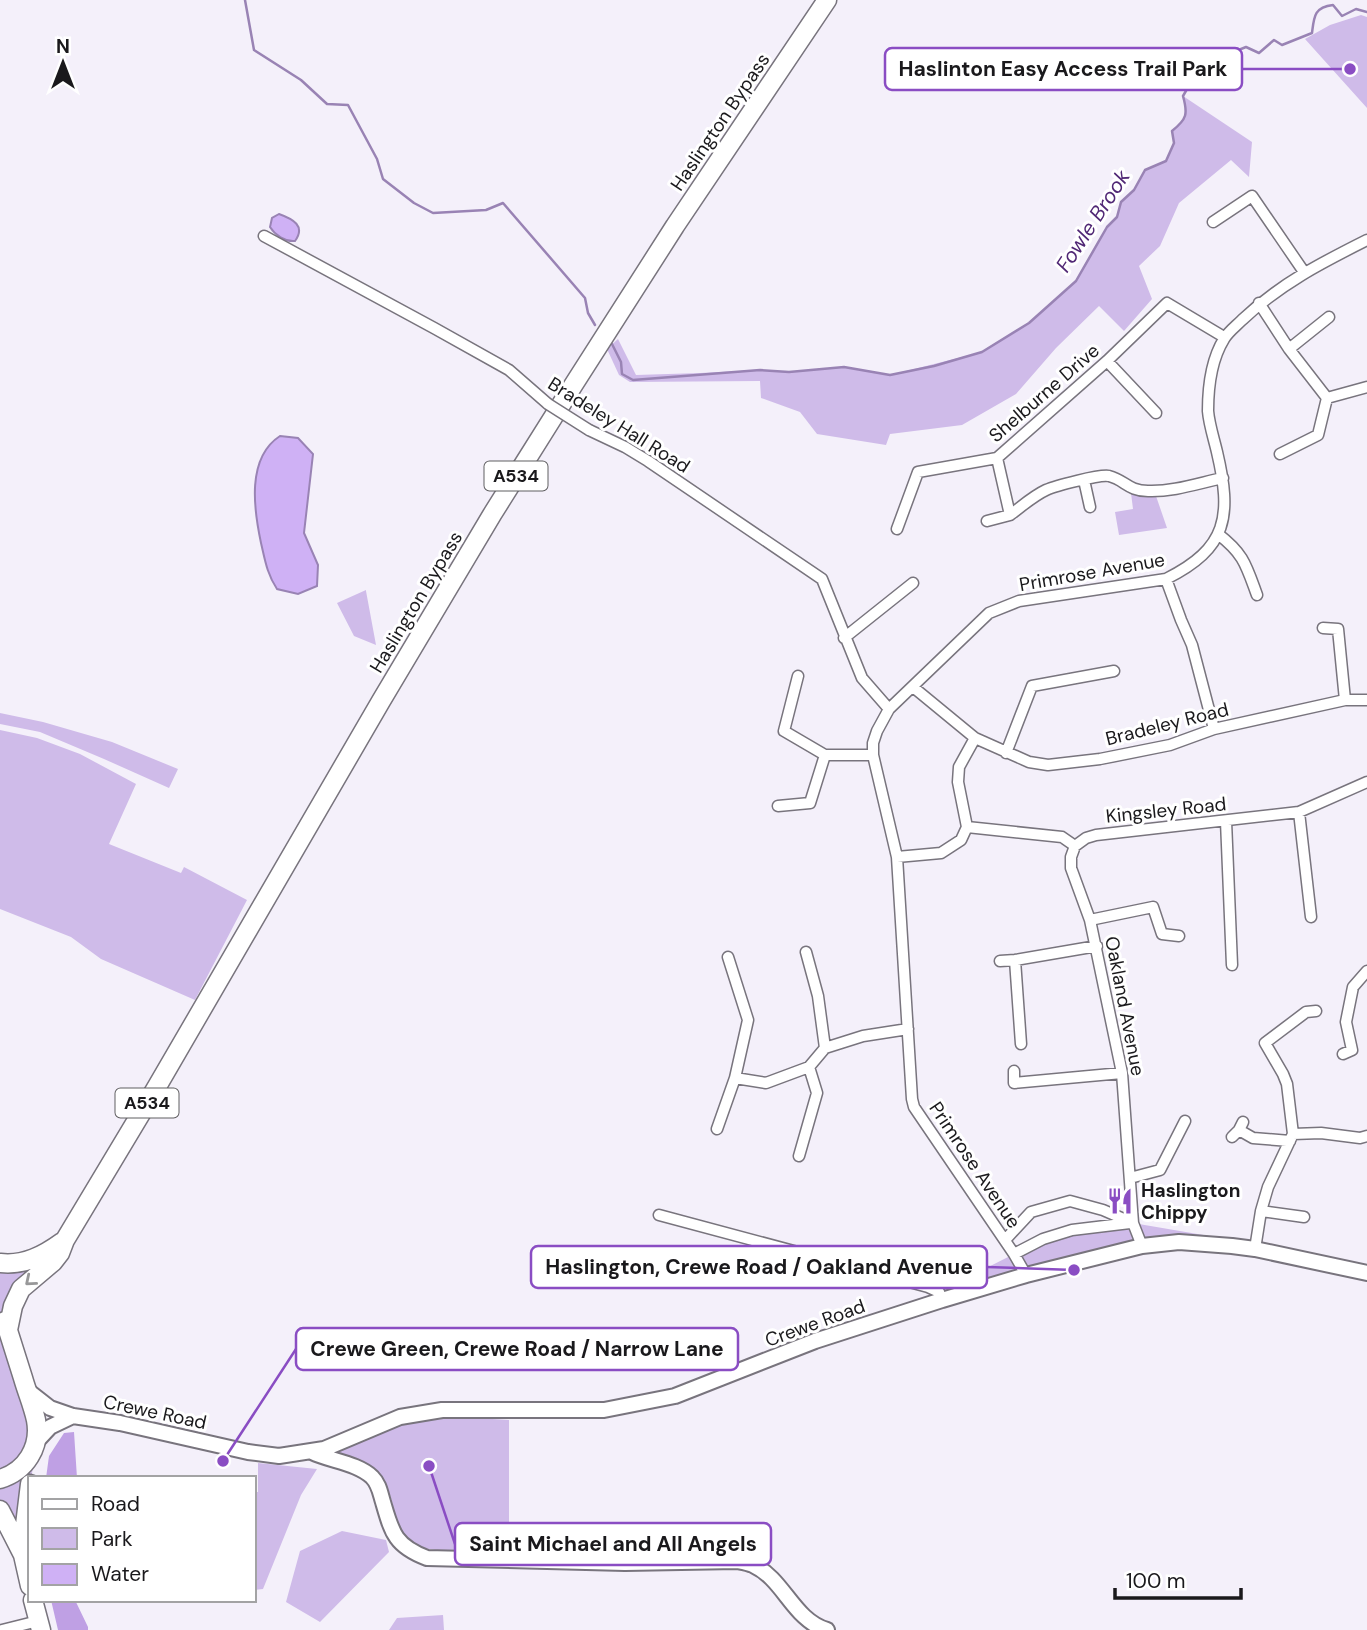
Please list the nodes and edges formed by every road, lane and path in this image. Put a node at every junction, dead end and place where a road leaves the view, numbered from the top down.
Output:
1 (827, 0) edge
2 (1213, 222) dead end
3 (264, 236) dead end
4 (1367, 240) edge
5 (1304, 272) junction
6 (1259, 303) junction
7 (1329, 317) dead end
8 (1224, 337) junction
9 (1289, 349) junction
10 (1107, 360) junction
11 (1367, 387) edge
12 (1327, 398) junction
13 (1156, 413) dead end
14 (1280, 454) dead end
15 (997, 457) junction
16 (1223, 478) junction
17 (1084, 480) junction
18 (1090, 507) dead end
19 (1010, 515) junction
20 (987, 521) dead end
21 (897, 529) dead end
22 (1218, 534) junction
23 (1166, 579) junction
24 (913, 583) dead end
25 (1257, 595) dead end
26 (1323, 628) dead end
27 (844, 638) junction
28 (1114, 671) dead end
29 (797, 676) dead end
30 (914, 687) junction
31 (1345, 700) junction
32 (1367, 700) edge
33 (889, 709) junction
34 (1214, 729) junction
35 (975, 738) junction
36 (1006, 753) junction
37 (825, 755) junction
38 (873, 755) junction
39 (1367, 782) edge
40 (778, 806) dead end
41 (1299, 812) junction
42 (1226, 821) junction
43 (967, 827) junction
44 (1075, 846) junction
45 (897, 857) junction
46 (1311, 918) dead end
47 (1090, 920) junction
48 (1179, 936) dead end
49 (1097, 946) junction
50 (806, 952) dead end
51 (728, 957) dead end
52 (1015, 960) junction
53 (1000, 961) dead end
54 (1232, 965) dead end
55 (1367, 971) edge
56 (1316, 1011) dead end
57 (908, 1029) junction
58 (1021, 1044) dead end
59 (825, 1048) junction
60 (1352, 1053) dead end
61 (808, 1067) junction
62 (1014, 1072) dead end
63 (1122, 1073) junction
64 (735, 1078) junction
65 (1185, 1121) dead end
66 (717, 1129) dead end
67 (1238, 1130) dead end
68 (1367, 1136) edge
69 (1291, 1138) junction
70 (799, 1156) dead end
71 (1130, 1178) junction
72 (1261, 1211) junction
73 (659, 1215) dead end
74 (1304, 1217) dead end
75 (1133, 1223) junction
76 (65, 1240) junction
77 (1005, 1240) junction
78 (1142, 1246) junction
79 (1255, 1249) junction
80 (1014, 1254) junction
81 (0, 1263) edge
82 (1367, 1273) edge
83 (1026, 1275) junction
84 (942, 1300) junction
85 (0, 1307) edge
86 (8, 1330) junction
87 (26, 1390) junction
88 (73, 1416) junction
89 (36, 1444) junction
90 (311, 1451) junction
91 (31, 1476) edge
92 (0, 1479) edge
93 (28, 1498) edge
94 (0, 1510) edge
95 (23, 1556) junction
96 (28, 1577) edge
97 (34, 1602) edge
98 (40, 1626) edge
99 (2, 1630) edge
100 (827, 1630) edge

1 - 76 highway, Haslington Bypass / A534
2 - 5 street
3 - 27 street, Bradeley Hall Road, bridge
4 - 5 street, Primrose Avenue
5 - 6 street, Primrose Avenue
6 - 8 street, Primrose Avenue
6 - 9 street
7 - 9 street
8 - 10 street, Shelburne Drive
8 - 16 street, Primrose Avenue
9 - 12 street
10 - 13 street
10 - 15 street, Shelburne Drive
11 - 12 street
12 - 14 street
15 - 19 street
15 - 21 street, Shelburne Drive
16 - 17 street
16 - 22 street, Primrose Avenue
17 - 18 street
17 - 19 street
19 - 20 street
22 - 23 street, Primrose Avenue
22 - 25 street
23 - 30 street, Primrose Avenue
23 - 34 street
24 - 27 street
26 - 31 street
27 - 33 street, Bradeley Hall Road
28 - 36 street
29 - 37 street
30 - 33 street, Primrose Avenue
30 - 35 street, Bradeley Road
31 - 32 street, Bradeley Road
31 - 34 street, Bradeley Road
33 - 38 street, Primrose Avenue
34 - 36 street, Bradeley Road
35 - 36 street, Bradeley Road
35 - 43 street
37 - 38 street
37 - 40 street
38 - 45 street, Primrose Avenue
39 - 41 street, Kingsley Road
41 - 42 street, Kingsley Road
41 - 46 street
42 - 44 street, Kingsley Road
42 - 54 street
43 - 44 street
43 - 45 street
44 - 47 street, Oakland Avenue
45 - 57 street, Primrose Avenue
47 - 48 street
47 - 49 street, Oakland Avenue
49 - 52 street
49 - 63 street, Oakland Avenue
50 - 59 street
51 - 64 street
52 - 53 street
52 - 58 street
55 - 60 street
56 - 69 street
57 - 59 street
57 - 77 street, Primrose Avenue
59 - 61 street
61 - 64 street
61 - 70 street
62 - 63 street
63 - 71 street, Oakland Avenue
64 - 66 street
65 - 71 street
67 - 69 street
68 - 69 street
69 - 72 street
71 - 75 street, Oakland Avenue
72 - 74 street
72 - 79 street
73 - 84 street
75 - 77 street
75 - 78 street, Oakland Avenue
75 - 80 street
76 - 81 highway, Haslington Bypass / A534
76 -> 86 highway, Haslington Bypass / A534
77 - 80 street, Primrose Avenue
78 - 79 street, Crewe Road
78 - 83 street, Crewe Road
79 - 82 street, Crewe Road
80 - 83 street, Primrose Avenue
83 - 84 street, Crewe Road
84 - 90 street, Crewe Road
85 - 86 highway
86 - 87 highway
87 - 88 street, Crewe Road
87 - 89 highway
88 - 89 street, Crewe Road
88 - 90 street, Crewe Road
89 - 91 highway
89 - 92 highway
90 - 100 street
93 - 95 highway
94 - 95 highway
95 - 96 highway
97 - 98 highway
98 - 99 street

